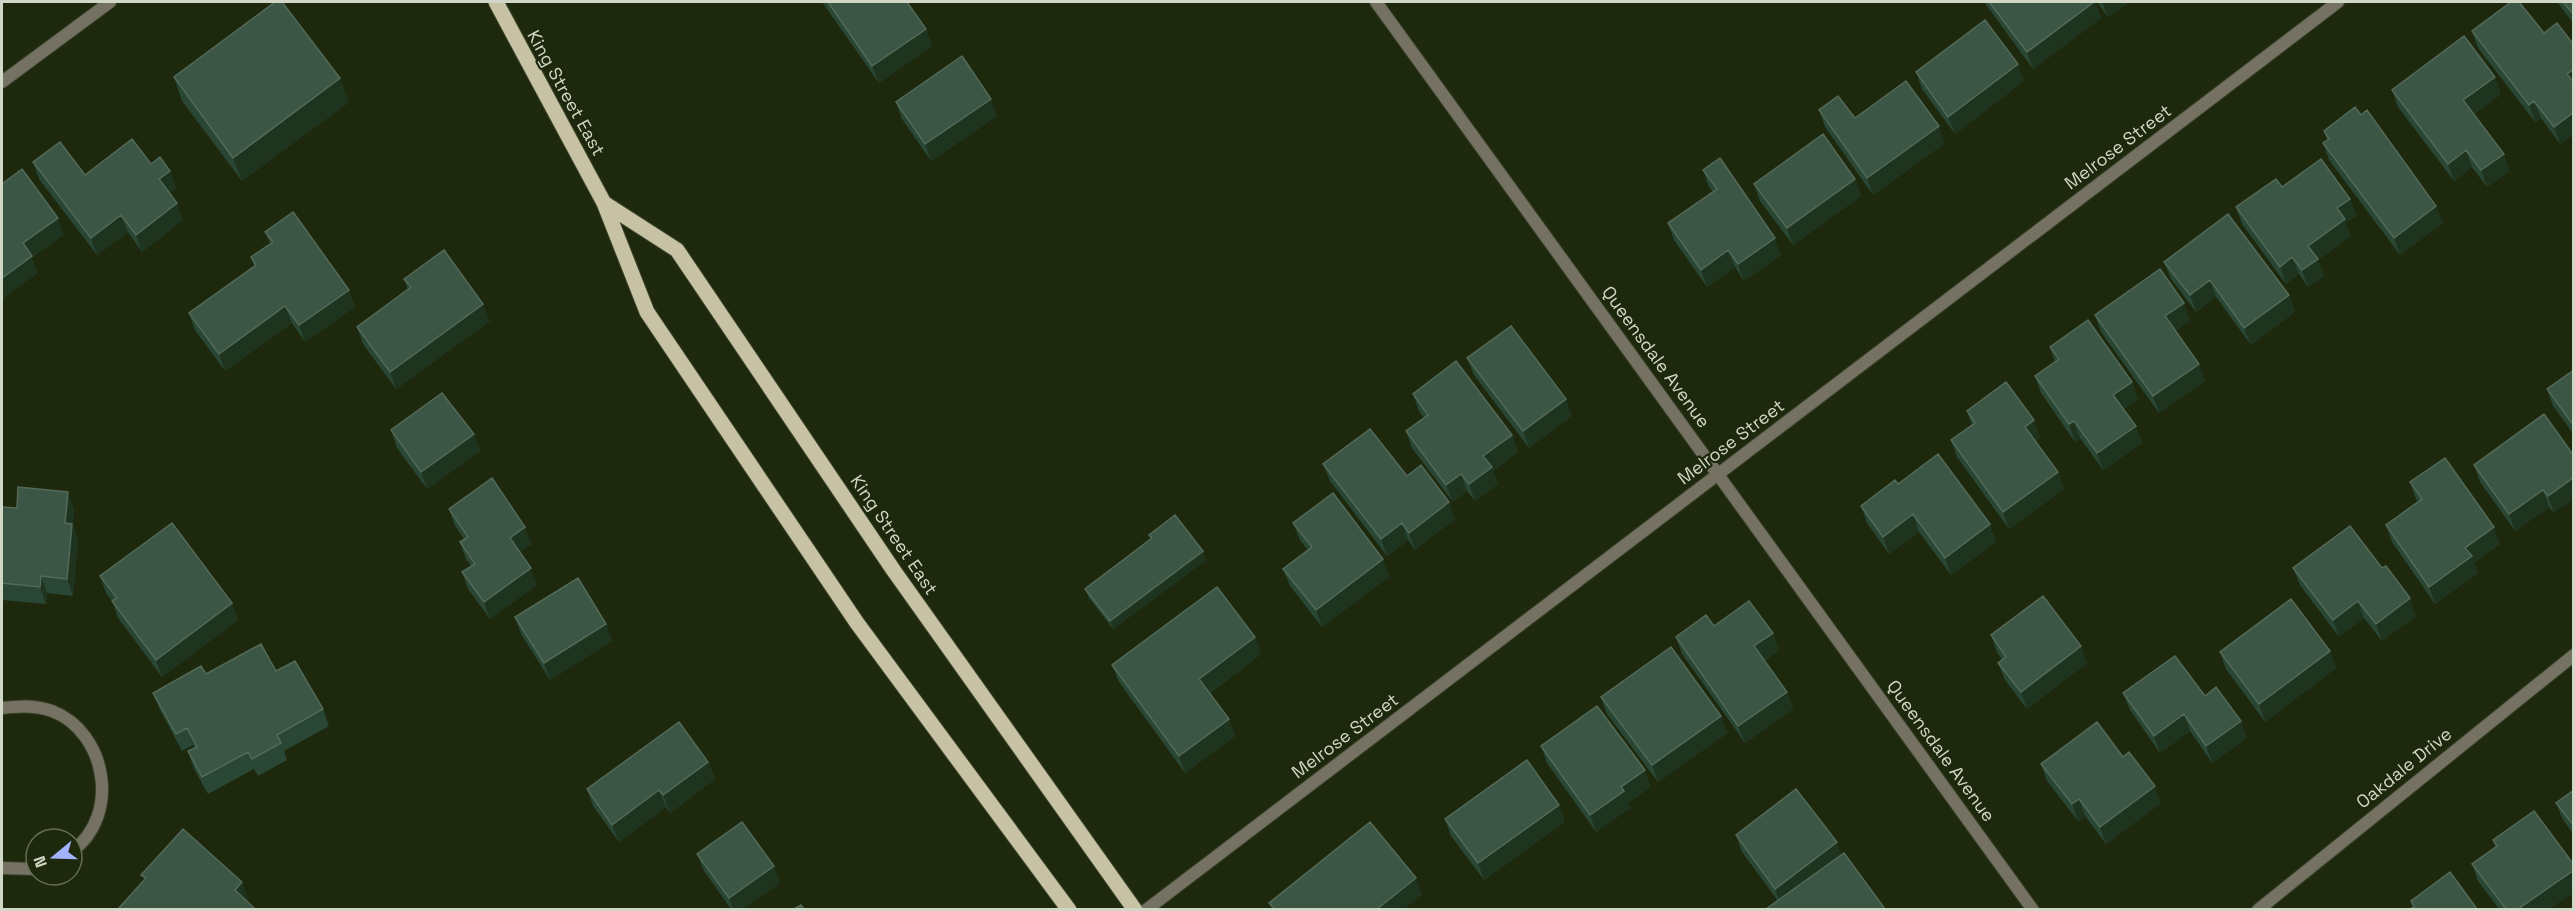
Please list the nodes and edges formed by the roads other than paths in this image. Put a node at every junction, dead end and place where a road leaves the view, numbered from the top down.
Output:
1 (110, 2) edge
2 (496, 2) edge
3 (1376, 2) edge
4 (2338, 2) edge
5 (2, 82) edge
6 (604, 203) junction
7 (1719, 474) junction
8 (2574, 656) edge
9 (2, 708) edge
10 (84, 838) edge
11 (2, 868) edge
12 (24, 869) edge
13 (1069, 909) edge
14 (1135, 909) edge
15 (1146, 909) edge
16 (2033, 909) edge
17 (2258, 909) edge

1 - 5 street
2 - 6 main road, King Street East
3 - 7 street, Queensdale Avenue
4 - 7 street, Melrose Street
6 - 13 main road, King Street East
6 - 14 main road, King Street East
7 - 15 street, Melrose Street
7 - 16 street, Queensdale Avenue
8 - 17 street, Oakdale Drive
9 - 10 street
11 - 12 street

